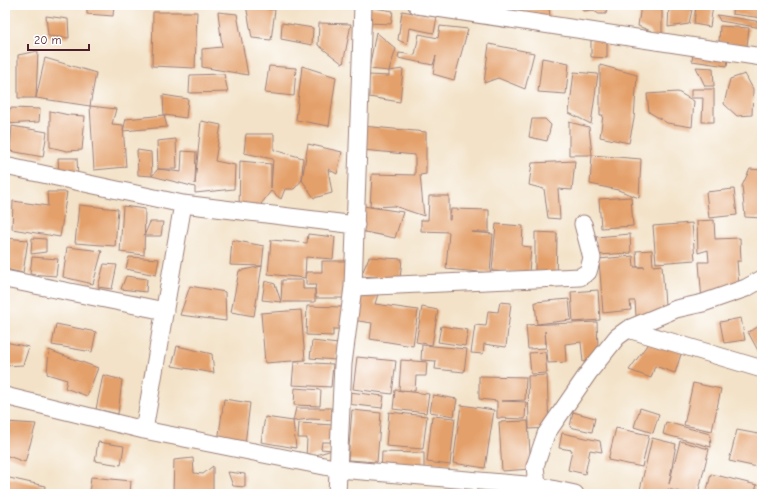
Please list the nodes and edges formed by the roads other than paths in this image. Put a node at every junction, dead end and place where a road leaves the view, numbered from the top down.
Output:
1 (363, 5) edge
2 (417, 5) edge
3 (762, 57) edge
4 (5, 166) edge
5 (184, 204) junction
6 (583, 224) dead end
7 (356, 225) junction
8 (5, 279) edge
9 (762, 279) edge
10 (353, 287) junction
11 (165, 311) junction
12 (628, 329) junction
13 (762, 369) edge
14 (5, 396) edge
15 (144, 430) junction
16 (338, 469) junction
17 (538, 490) edge
18 (337, 494) edge
19 (575, 494) edge

1 - 7 street
2 - 3 street
4 - 5 street
5 - 7 street
5 - 11 street
6 - 10 street
7 - 10 street
8 - 11 street
9 - 12 street
10 - 16 street
11 - 15 street
12 - 13 street
12 - 17 street
14 - 15 street
15 - 16 street
16 - 17 street
16 - 18 street
17 - 19 street

